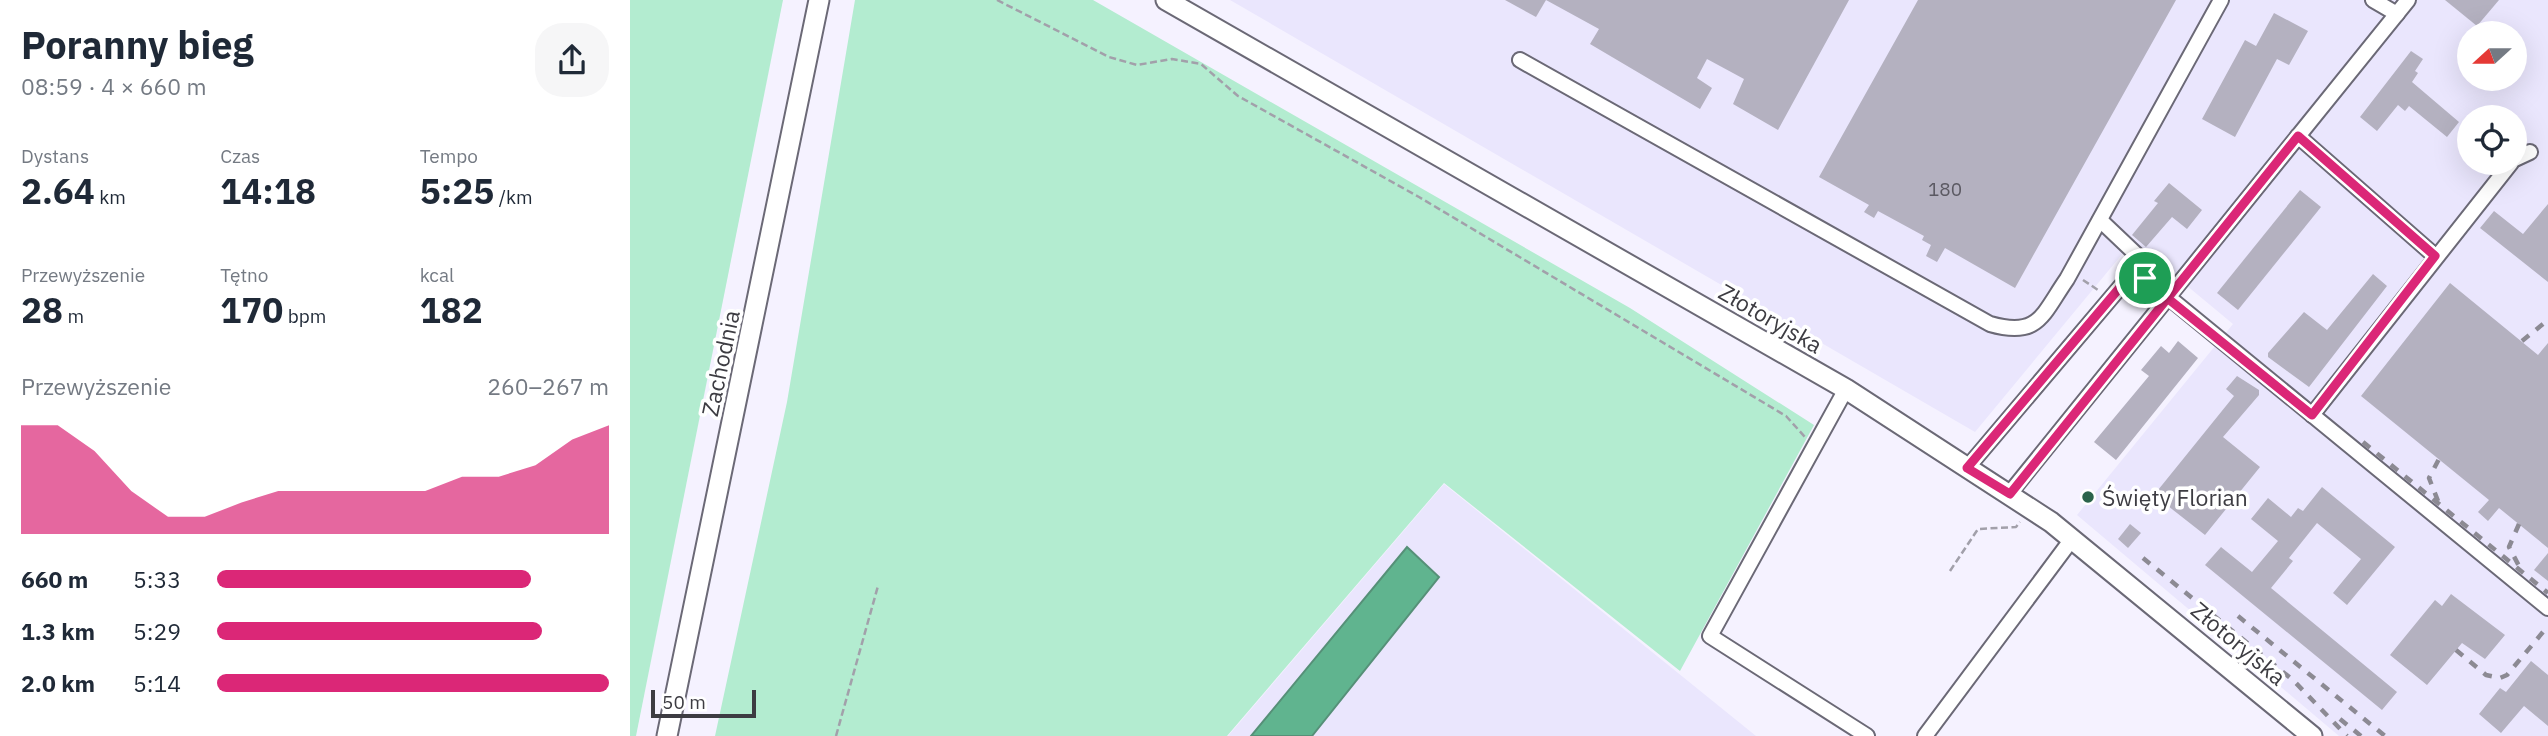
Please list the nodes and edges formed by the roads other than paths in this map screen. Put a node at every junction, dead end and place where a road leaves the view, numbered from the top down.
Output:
1 (819, 0) edge
2 (1166, 0) edge
3 (2221, 0) edge
4 (2373, 0) edge
5 (2408, 0) edge
6 (2397, 14) junction
7 (1520, 60) dead end
8 (2298, 136) junction
9 (2530, 152) dead end
10 (2527, 153) edge
11 (2501, 175) edge
12 (2099, 220) junction
13 (2435, 256) junction
14 (2145, 278) junction
15 (2166, 297) junction
16 (1846, 389) junction
17 (2312, 415) junction
18 (1967, 468) junction
19 (2010, 494) junction
20 (2072, 540) junction
21 (2548, 608) edge
22 (667, 736) edge
23 (1867, 736) edge
24 (1925, 736) edge
25 (2312, 736) edge

1 - 22 main road, Zachodnia
2 - 16 main road, Złotoryjska
3 - 12 street
4 - 6 street
5 - 6 street
6 - 8 street
7 - 12 street
8 - 13 street
8 - 15 street
9 - 10 street
11 - 13 street
12 - 14 street
13 - 17 street
14 - 15 street
14 - 18 street
15 - 17 street
15 - 19 street
16 - 18 main road, Złotoryjska
16 - 23 street
17 - 21 street
18 - 19 main road, Złotoryjska
19 - 20 main road, Złotoryjska
20 - 24 street
20 - 25 main road, Złotoryjska

